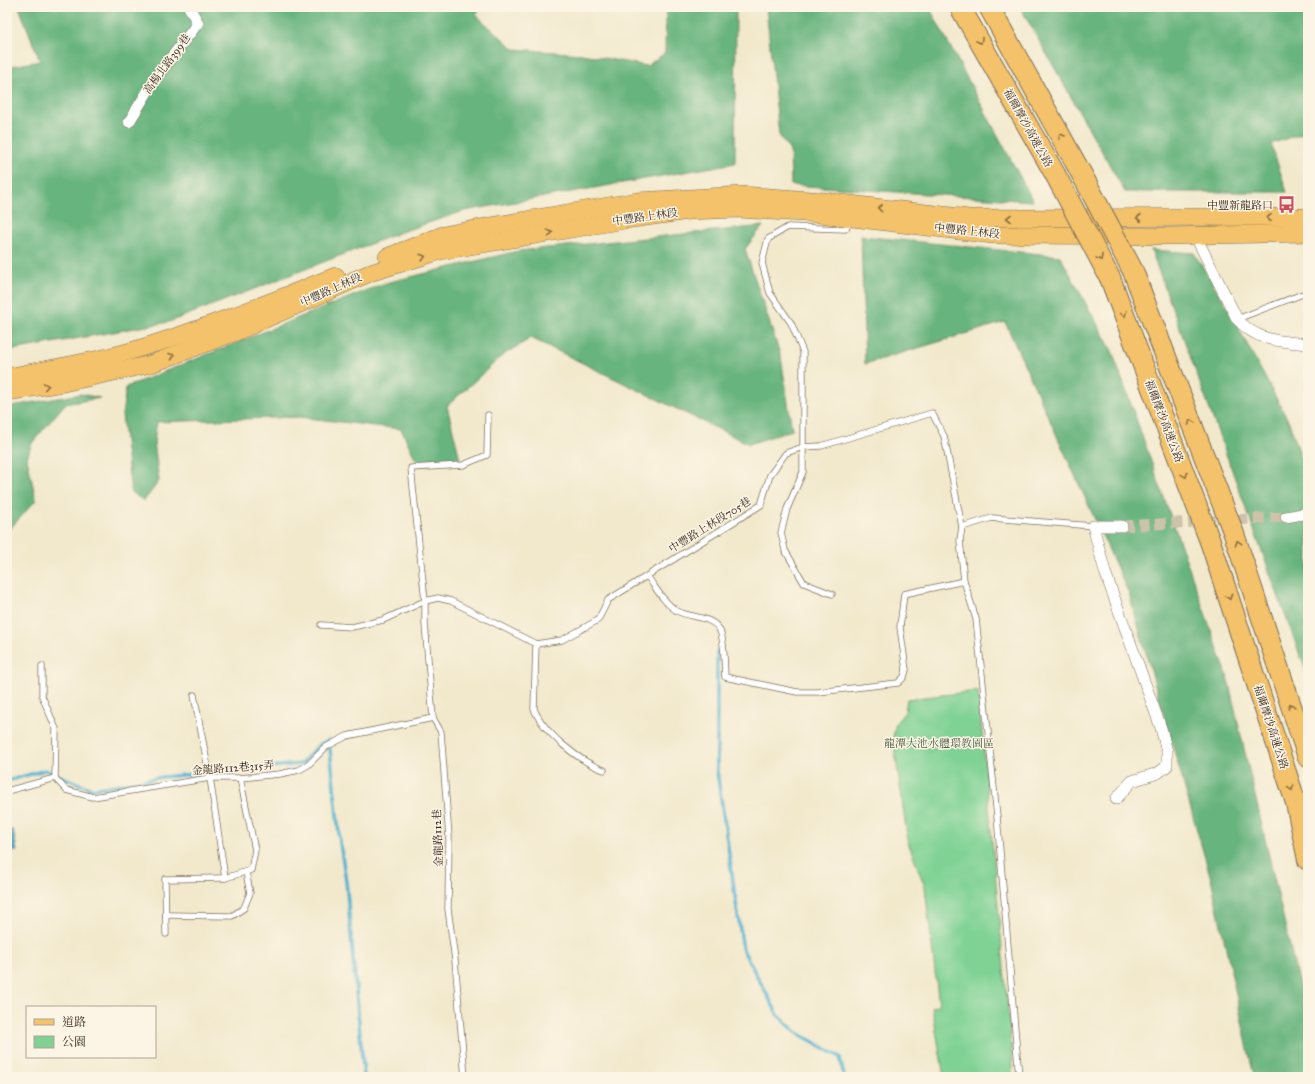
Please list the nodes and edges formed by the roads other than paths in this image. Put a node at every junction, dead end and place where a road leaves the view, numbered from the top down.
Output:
1 (189, 7) edge
2 (960, 7) edge
3 (989, 7) edge
4 (129, 122) dead end
5 (852, 212) junction
6 (1308, 217) edge
7 (1308, 233) edge
8 (1195, 235) junction
9 (1308, 292) edge
10 (1237, 319) junction
11 (1308, 344) edge
12 (7, 377) edge
13 (7, 392) edge
14 (488, 415) dead end
15 (803, 447) junction
16 (1308, 513) edge
17 (1286, 517) tunnel mouth
18 (1093, 526) junction
19 (1122, 526) tunnel mouth
20 (962, 527) junction
21 (647, 576) junction
22 (964, 581) junction
23 (832, 594) dead end
24 (425, 601) junction
25 (321, 625) dead end
26 (536, 644) junction
27 (42, 666) dead end
28 (194, 695) dead end
29 (433, 718) junction
30 (1308, 757) edge
31 (604, 770) dead end
32 (55, 778) junction
33 (210, 778) junction
34 (240, 778) junction
35 (7, 791) edge
36 (1116, 799) dead end
37 (1308, 860) edge
38 (246, 872) junction
39 (225, 878) junction
40 (166, 915) junction
41 (166, 934) dead end
42 (466, 1077) edge
43 (1019, 1077) edge

1 - 4 street, 高楊北路399巷
2 -> 37 highway, 福爾摩沙高速公路, bridge
30 -> 3 highway, bridge
6 -> 5 main road, 中豐路上林段
5 - 8 main road, 中豐路上林段
5 - 12 main road, 中豐路上林段
13 -> 5 main road, 中豐路上林段
5 - 15 lane
7 - 8 main road, 中豐路上林段
8 - 10 street
9 - 10 lane
10 - 11 street
14 - 24 lane, 金龍路112巷
15 - 20 lane, 中豐路上林段705巷
15 - 21 lane, 中豐路上林段705巷
15 - 23 lane
16 - 17 street
18 - 19 street
18 - 20 lane
18 - 36 street
20 - 22 lane
21 - 22 lane
21 - 26 lane, 中豐路上林段705巷
22 - 43 lane
24 - 25 lane
24 - 26 lane
24 - 29 lane, 金龍路112巷
26 - 31 lane
27 - 32 lane
28 - 33 lane
29 - 34 lane, 金龍路112巷315弄
29 - 42 lane, 金龍路112巷
32 - 33 lane, 金龍路112巷315弄
32 - 35 lane
33 - 34 lane, 金龍路112巷315弄
33 - 39 lane
34 - 38 lane
38 - 39 lane
38 - 40 lane
39 - 40 lane
40 - 41 lane

